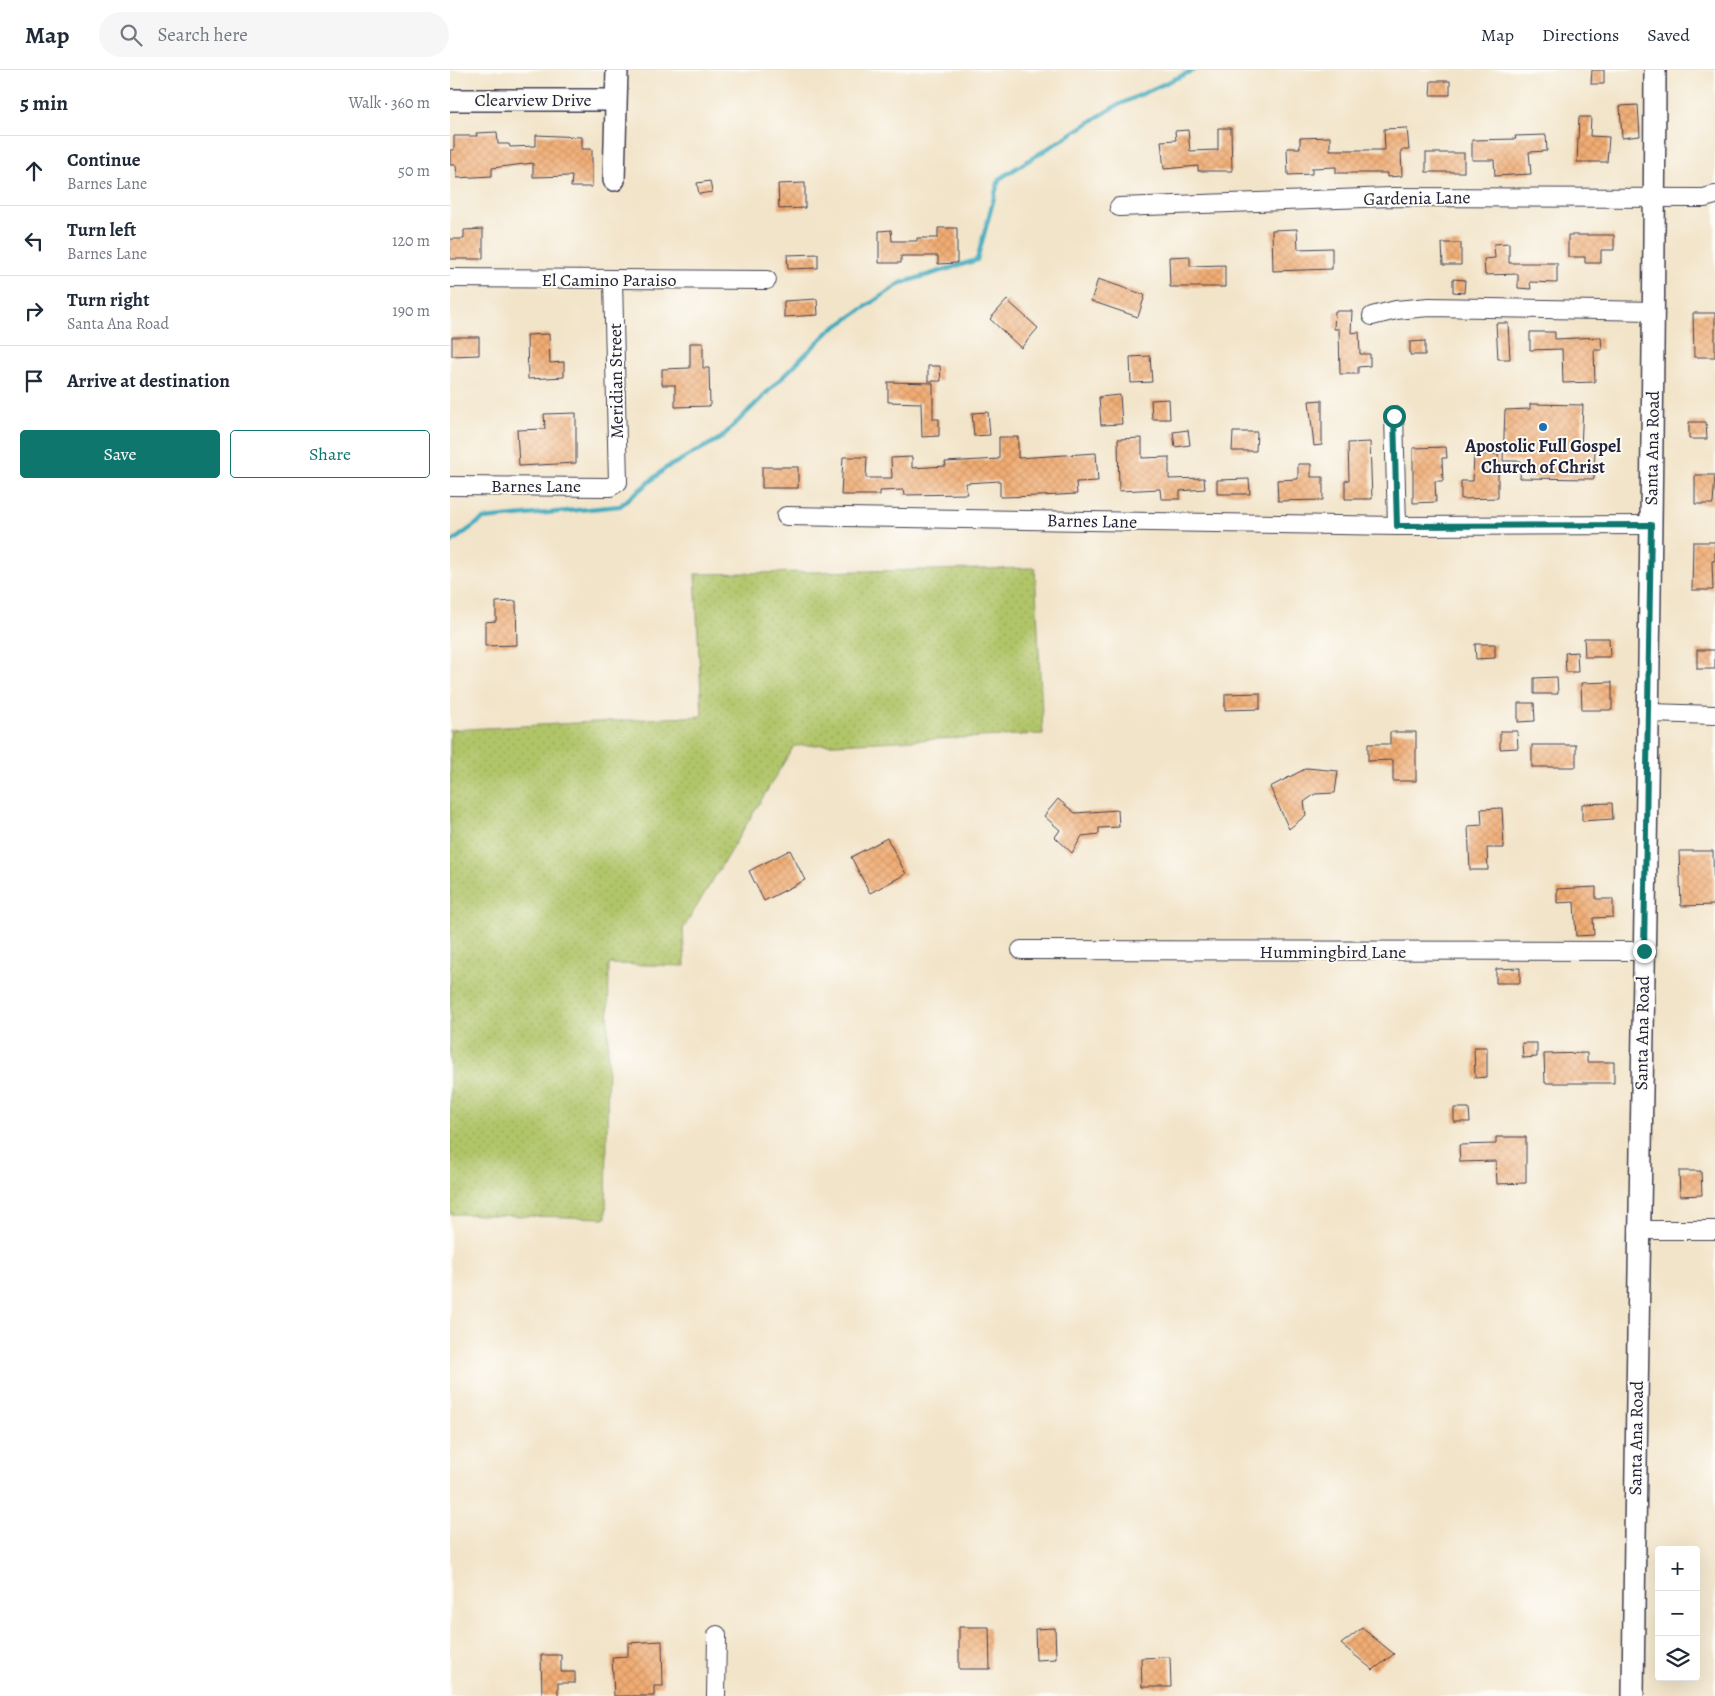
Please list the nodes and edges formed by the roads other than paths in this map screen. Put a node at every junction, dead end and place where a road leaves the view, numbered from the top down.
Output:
1 (617, 70) edge
2 (1655, 70) edge
3 (450, 100) edge
4 (616, 100) junction
5 (614, 180) dead end
6 (1715, 195) edge
7 (1654, 198) junction
8 (1119, 207) dead end
9 (450, 278) edge
10 (767, 280) dead end
11 (614, 281) junction
12 (1654, 311) junction
13 (1372, 316) dead end
14 (1394, 416) dead end
15 (617, 480) joint
16 (450, 486) edge
17 (786, 516) dead end
18 (1651, 525) junction
19 (1397, 526) junction
20 (1648, 713) junction
21 (1715, 715) edge
22 (1021, 950) dead end
23 (1644, 951) junction
24 (1638, 1230) junction
25 (1715, 1230) edge
26 (717, 1635) dead end
27 (716, 1696) edge
28 (1633, 1696) edge

1 - 4 street
2 - 7 street, Santa Ana Road
3 - 4 street, Clearview Drive
4 - 5 street
6 - 7 street, Gardenia Lane
7 - 8 street, Gardenia Lane
7 - 12 street, Santa Ana Road
9 - 11 street, El Camino Paraiso
10 - 11 street, El Camino Paraiso
11 - 15 street, Meridian Street
12 - 13 street
12 - 18 street, Santa Ana Road
14 - 19 street
15 - 16 street, Barnes Lane
17 - 19 street, Barnes Lane
18 - 19 street, Barnes Lane
18 - 20 street, Santa Ana Road
20 - 21 street
20 - 23 street, Santa Ana Road
22 - 23 street, Hummingbird Lane
23 - 24 street, Santa Ana Road
24 - 25 street
24 - 28 street, Santa Ana Road
26 - 27 street

